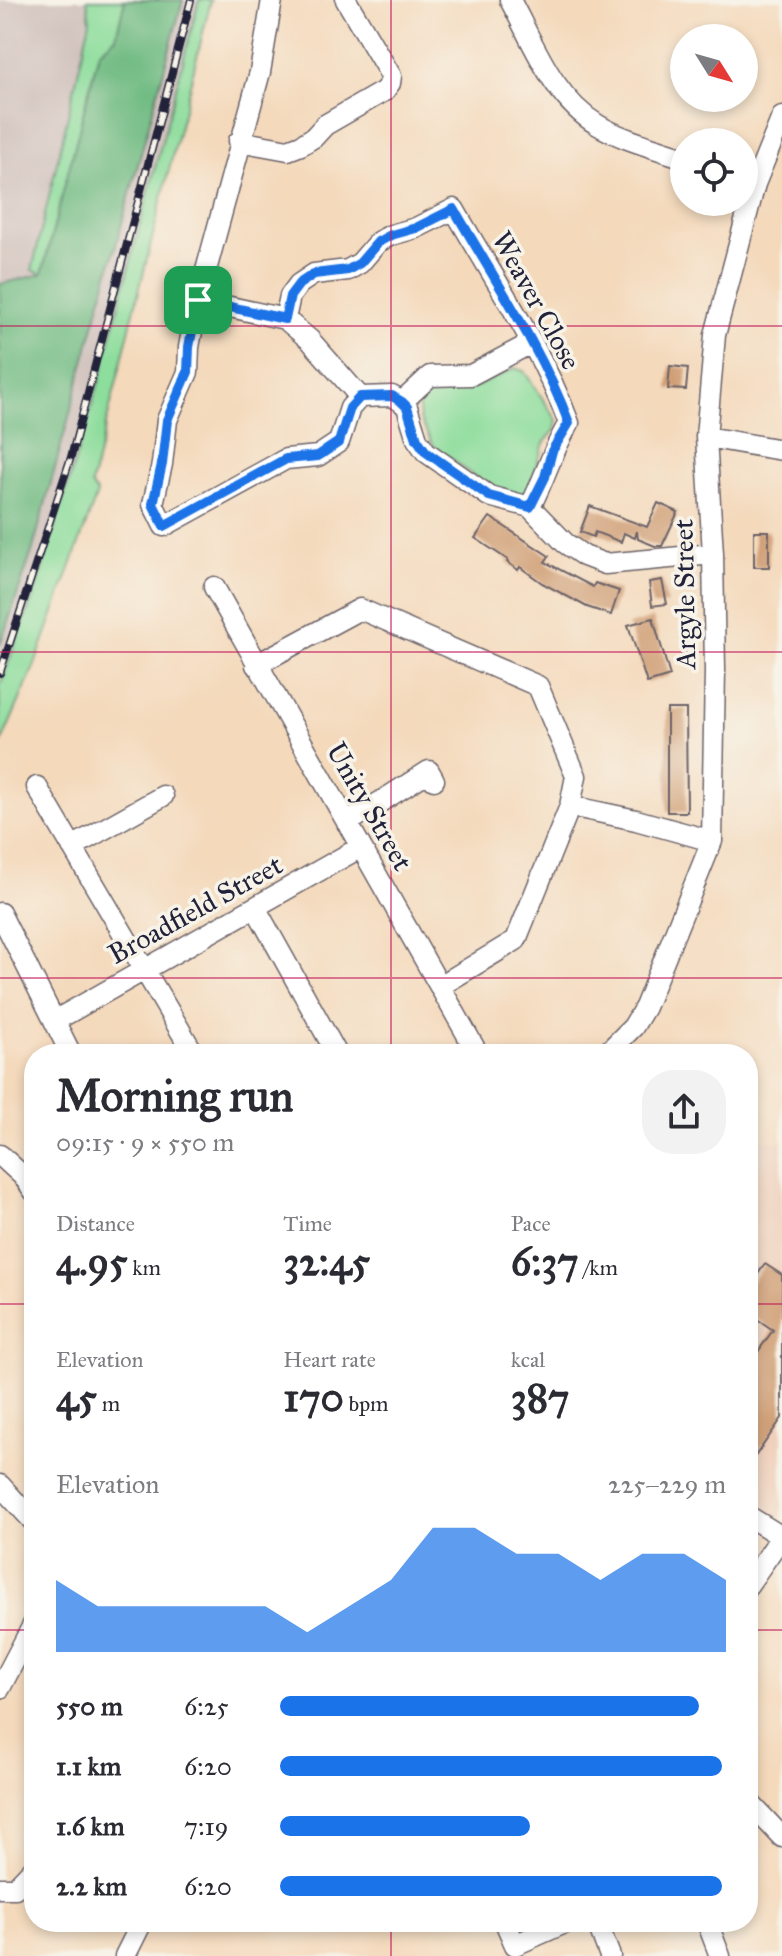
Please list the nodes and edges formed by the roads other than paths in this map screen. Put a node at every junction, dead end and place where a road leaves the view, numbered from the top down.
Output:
1 (272, 0) edge
2 (346, 0) edge
3 (510, 0) edge
4 (782, 117) edge
5 (239, 141) junction
6 (670, 153) edge
7 (758, 166) edge
8 (742, 216) edge
9 (198, 300) junction
10 (285, 319) junction
11 (531, 343) junction
12 (360, 397) junction
13 (402, 402) junction
14 (706, 437) junction
15 (782, 450) edge
16 (530, 507) junction
17 (713, 554) junction
18 (214, 587) dead end
19 (256, 665) junction
20 (434, 780) dead end
21 (37, 787) dead end
22 (163, 796) dead end
23 (570, 806) junction
24 (347, 823) junction
25 (712, 841) junction
26 (72, 847) junction
27 (361, 847) junction
28 (255, 907) junction
29 (0, 913) edge
30 (145, 969) junction
31 (440, 986) junction
32 (56, 1020) junction
33 (67, 1044) edge
34 (188, 1044) edge
35 (331, 1044) edge
36 (472, 1044) edge
37 (616, 1044) edge
38 (0, 1155) edge
39 (24, 1177) edge
40 (0, 1485) edge
41 (24, 1511) edge
42 (758, 1522) edge
43 (782, 1537) edge
44 (758, 1571) edge
45 (24, 1642) edge
46 (0, 1688) edge
47 (758, 1810) edge
48 (778, 1827) edge
49 (24, 1879) edge
50 (0, 1888) edge
51 (137, 1932) edge
52 (509, 1932) edge
53 (544, 1932) edge
54 (601, 1932) edge
55 (711, 1932) edge
56 (125, 1956) edge
57 (610, 1956) edge
58 (720, 1956) edge

1 - 5 street
2 - 5 street
3 - 6 street
4 - 7 street, Argyle Street
5 - 9 street
8 - 14 street, Argyle Street
9 - 10 street
9 - 12 street
10 - 11 street, Weaver Close
10 - 12 street
11 - 13 street
11 - 16 street, Weaver Close
12 - 13 street
13 - 16 street
14 - 15 street
14 - 17 street, Argyle Street
16 - 17 street
17 - 25 street, Argyle Street
18 - 19 street, Unity Street
19 - 23 street
19 - 24 street, Unity Street
20 - 24 street
21 - 26 street
22 - 26 street
23 - 25 street
23 - 31 street
24 - 27 street, Unity Street
25 - 37 street, Argyle Street
26 - 30 street
27 - 28 street, Broadfield Street
27 - 31 street, Unity Street
28 - 30 street, Broadfield Street
28 - 35 street
29 - 32 street
30 - 32 street, Broadfield Street
30 - 34 street
31 - 36 street, Unity Street
32 - 33 street
38 - 39 street
40 - 41 street
42 - 43 street
43 - 44 street
45 - 46 street
47 - 48 street
49 - 50 street
51 - 56 street
52 - 53 street
54 - 57 street
55 - 58 street

